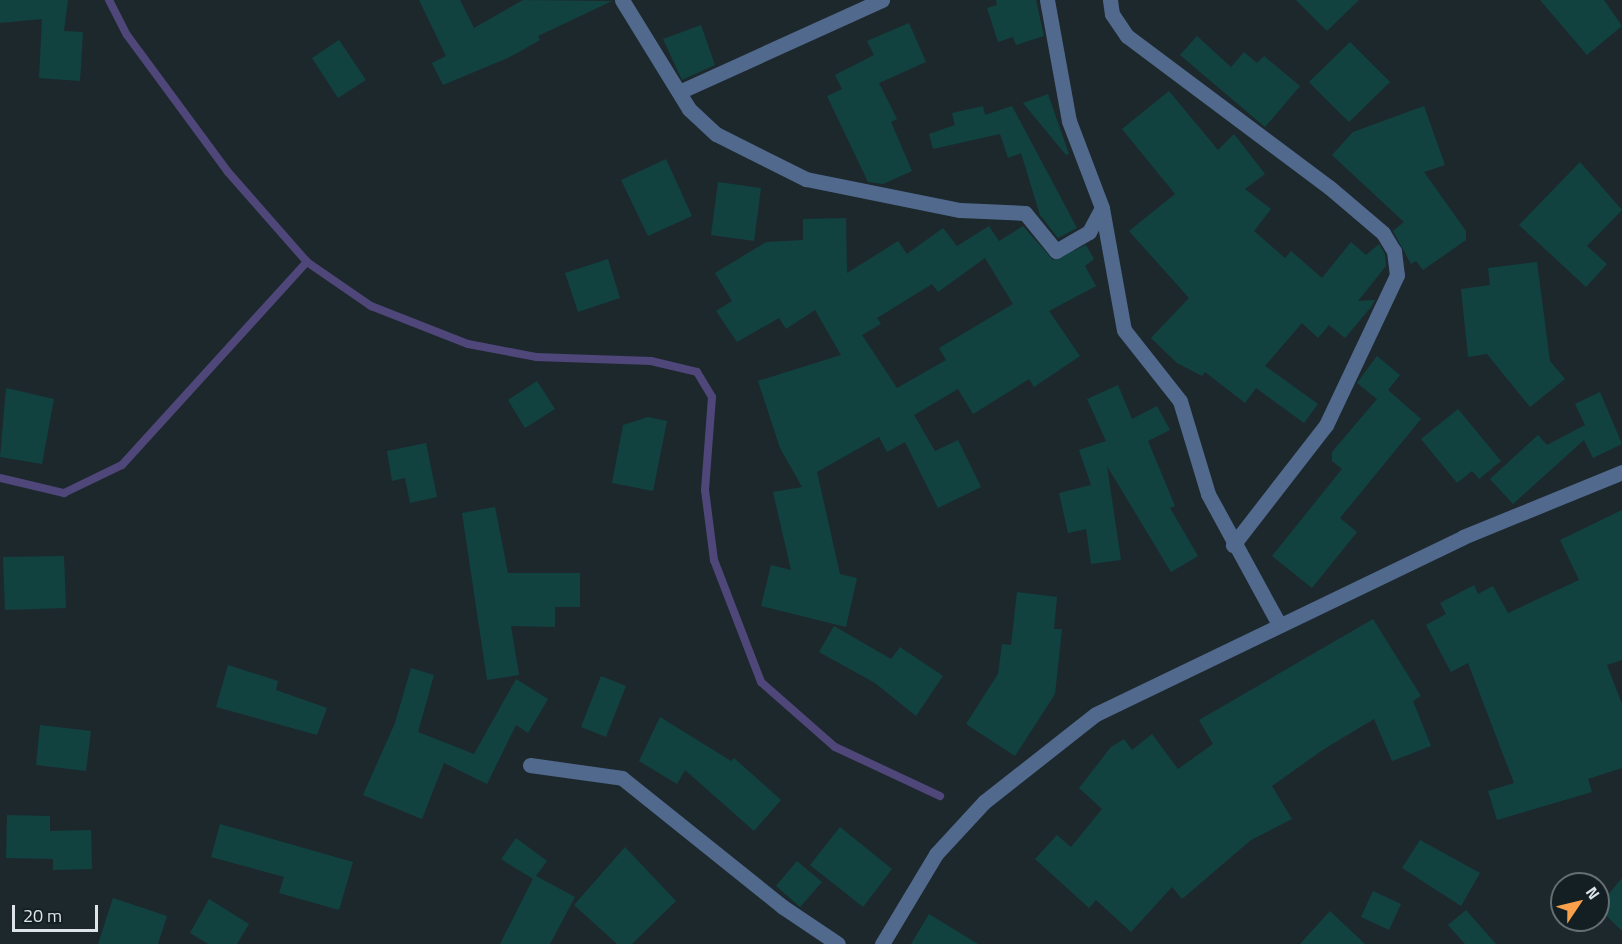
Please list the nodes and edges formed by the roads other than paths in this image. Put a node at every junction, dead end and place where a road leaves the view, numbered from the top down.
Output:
1 (622, 0) edge
2 (882, 0) edge
3 (1047, 0) edge
4 (1110, 0) edge
5 (679, 92) junction
6 (1102, 208) junction
7 (1622, 472) edge
8 (1233, 545) junction
9 (1278, 624) junction
10 (530, 765) dead end
11 (838, 944) edge
12 (882, 944) edge

1 - 5 street
2 - 5 street
3 - 6 street
4 - 8 street
5 - 6 street
6 - 8 street
7 - 9 street
8 - 9 street
9 - 12 street
10 - 11 street

